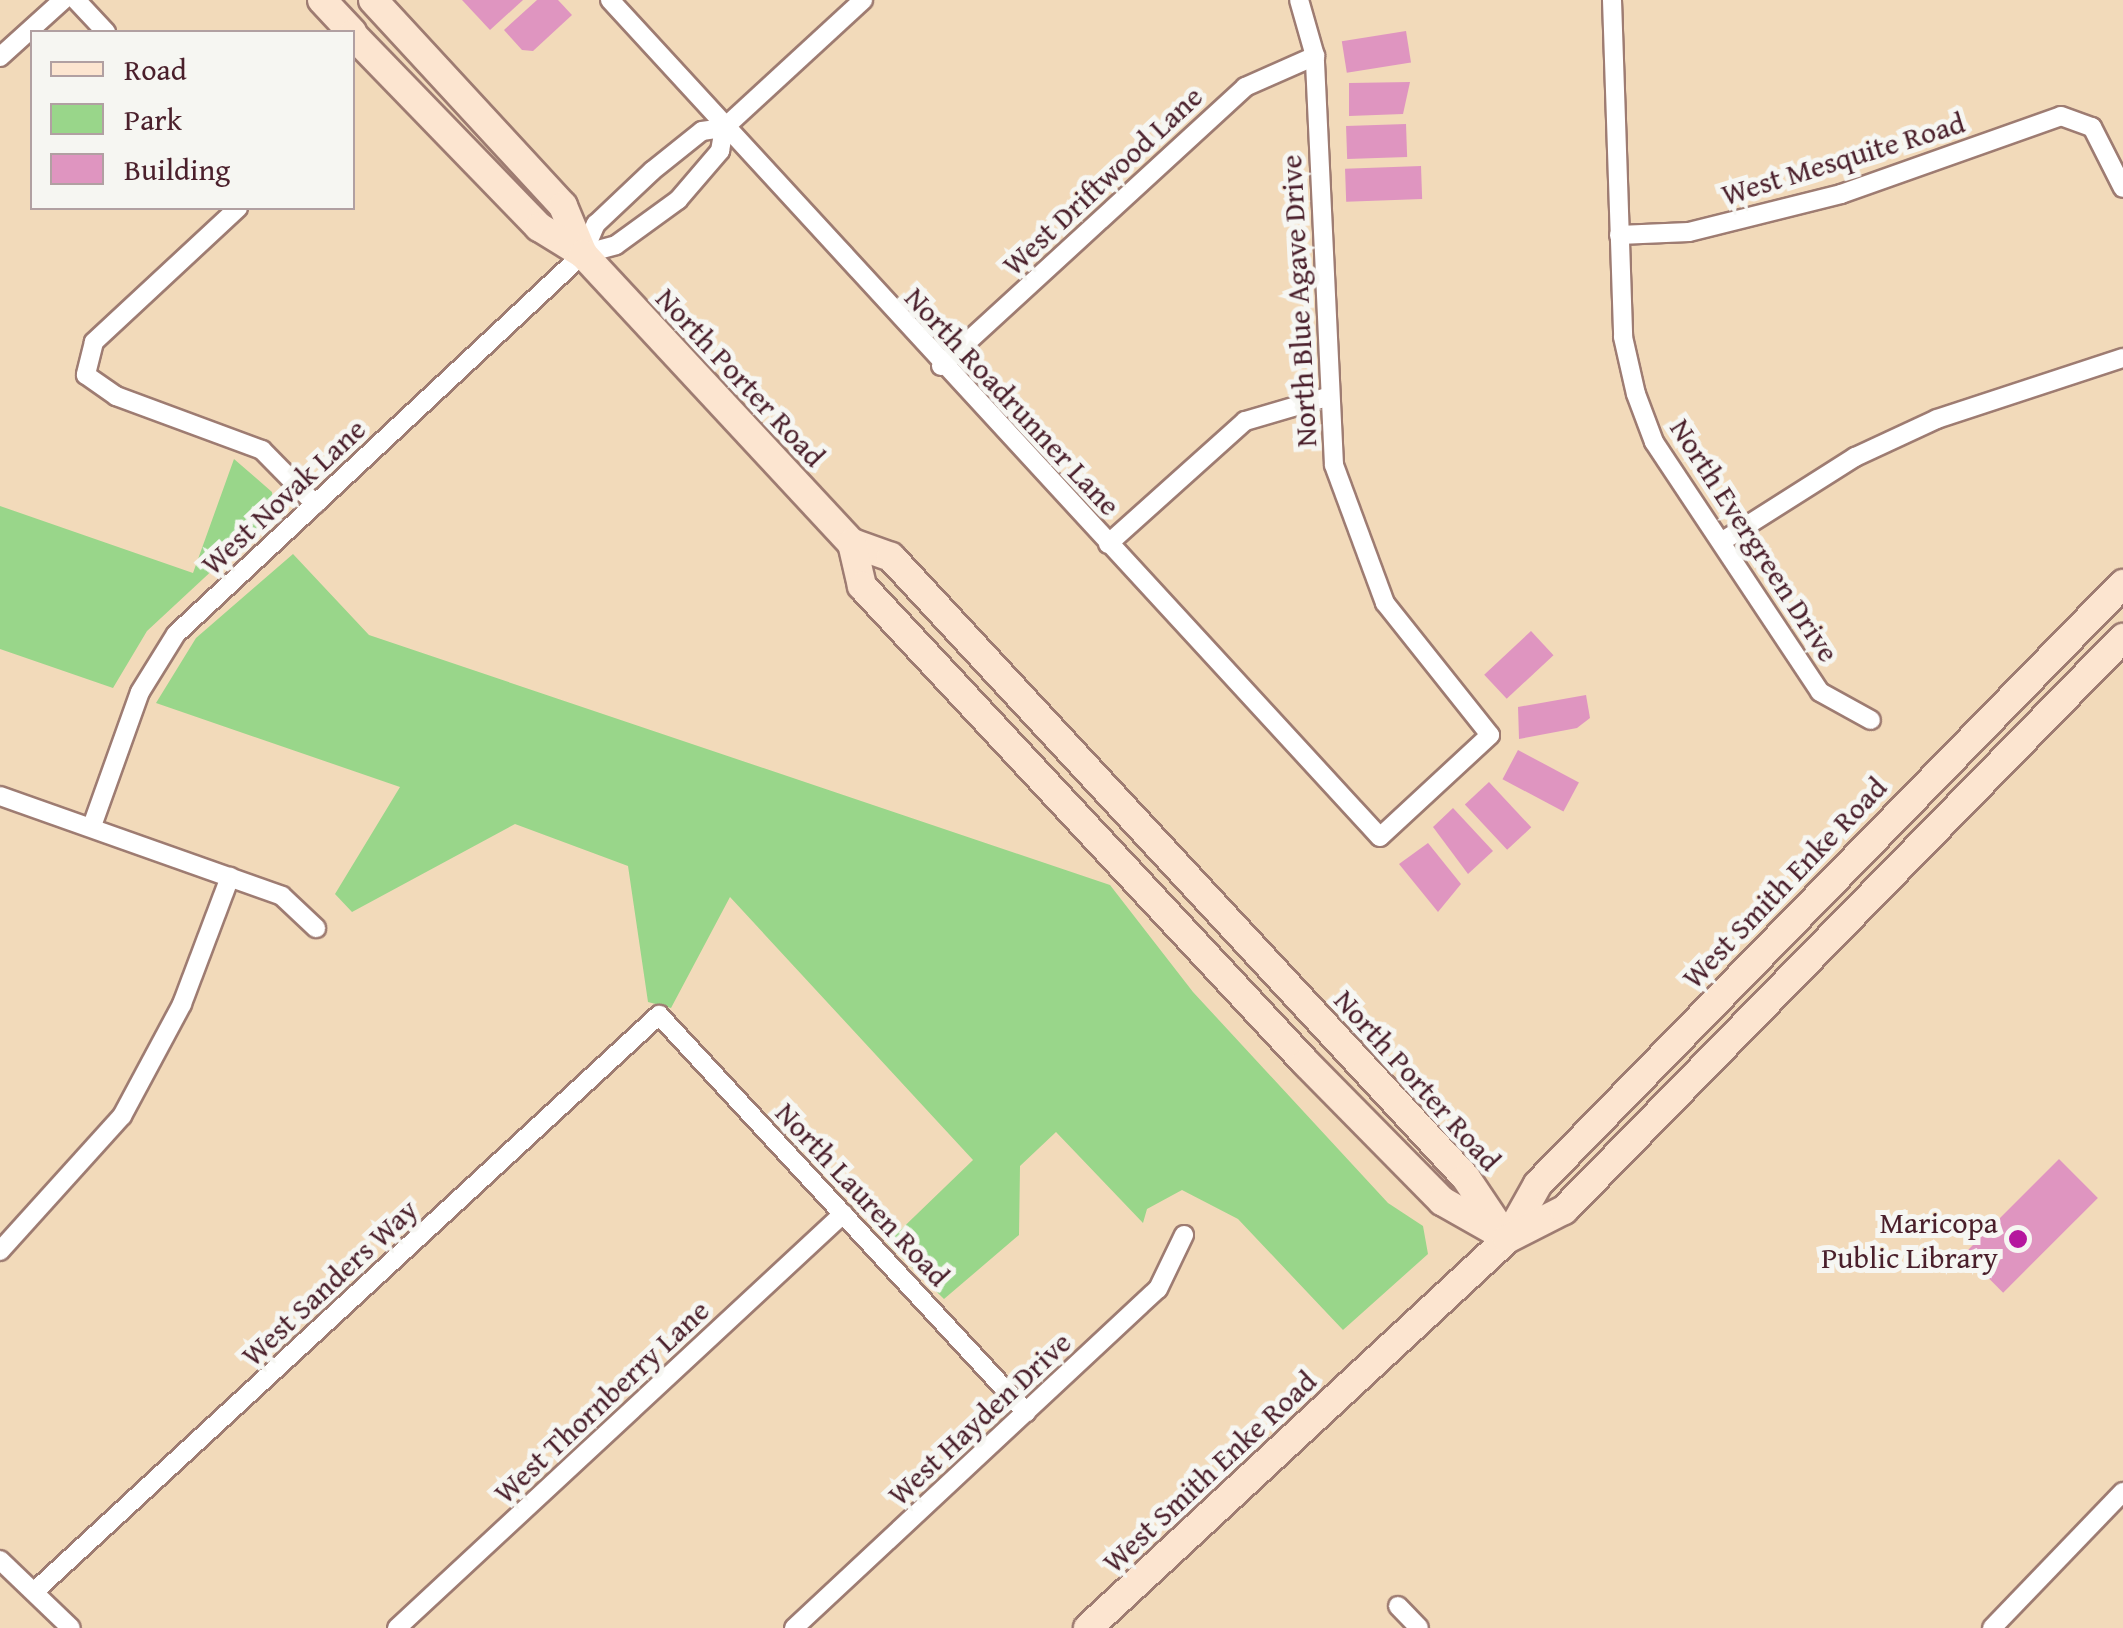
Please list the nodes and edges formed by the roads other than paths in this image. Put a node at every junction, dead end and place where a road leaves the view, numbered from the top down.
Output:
1 (62, 0) edge
2 (76, 0) edge
3 (322, 0) edge
4 (373, 0) edge
5 (610, 0) edge
6 (863, 0) edge
7 (1299, 0) edge
8 (1612, 0) edge
9 (104, 30) edge
10 (349, 30) edge
11 (355, 36) edge
12 (1315, 56) junction
13 (0, 58) edge
14 (724, 128) junction
15 (2123, 188) edge
16 (236, 210) edge
17 (1619, 236) junction
18 (582, 254) junction
19 (2123, 358) edge
20 (941, 366) junction
21 (1327, 397) junction
22 (315, 504) junction
23 (1720, 542) junction
24 (852, 544) junction
25 (1108, 544) junction
26 (2120, 592) edge
27 (2123, 638) edge
28 (1871, 720) dead end
29 (0, 796) edge
30 (92, 826) junction
31 (1380, 837) joint
32 (230, 878) junction
33 (316, 928) dead end
34 (659, 1014) joint
35 (844, 1214) junction
36 (1184, 1236) dead end
37 (1508, 1239) junction
38 (0, 1250) edge
39 (1026, 1412) junction
40 (2123, 1492) edge
41 (0, 1560) edge
42 (36, 1590) junction
43 (1398, 1606) dead end
44 (71, 1628) edge
45 (396, 1628) edge
46 (794, 1628) edge
47 (1088, 1628) edge
48 (1419, 1628) edge
49 (1992, 1628) edge

1 - 13 street
2 - 9 street
3 - 10 street, North Porter Road
4 - 18 street, North Porter Road
5 - 14 street, North Roadrunner Lane
6 - 14 street
7 - 12 street, North Blue Agave Drive
8 - 17 street, North Evergreen Drive
11 - 18 street, North Porter Road
12 - 20 street, West Driftwood Lane
12 - 21 street, North Blue Agave Drive
14 - 18 street
14 - 18 street
14 - 20 street, North Roadrunner Lane
15 - 17 street, West Mesquite Road
16 - 22 street
17 - 23 street, North Evergreen Drive
18 - 22 street, West Novak Lane
18 - 24 street, North Porter Road
19 - 23 street
20 - 25 street, North Roadrunner Lane
21 - 25 street
21 - 31 street, North Blue Agave Drive
22 - 30 street, West Novak Lane
23 - 28 street, North Evergreen Drive
24 - 37 street, North Porter Road
24 - 37 street, North Porter Road
25 - 31 street, North Roadrunner Lane
26 - 37 street, West Smith Enke Road
27 - 37 street, West Smith Enke Road
29 - 30 street
30 - 32 street
32 - 33 street
32 - 38 street
34 - 35 street, North Lauren Road
34 - 42 street, West Sanders Way
35 - 39 street, North Lauren Road
35 - 45 street, West Thornberry Lane
36 - 39 street, West Hayden Drive
37 - 47 street, West Smith Enke Road
39 - 46 street, West Hayden Drive
40 - 49 street
41 - 42 street
42 - 44 street
43 - 48 street

